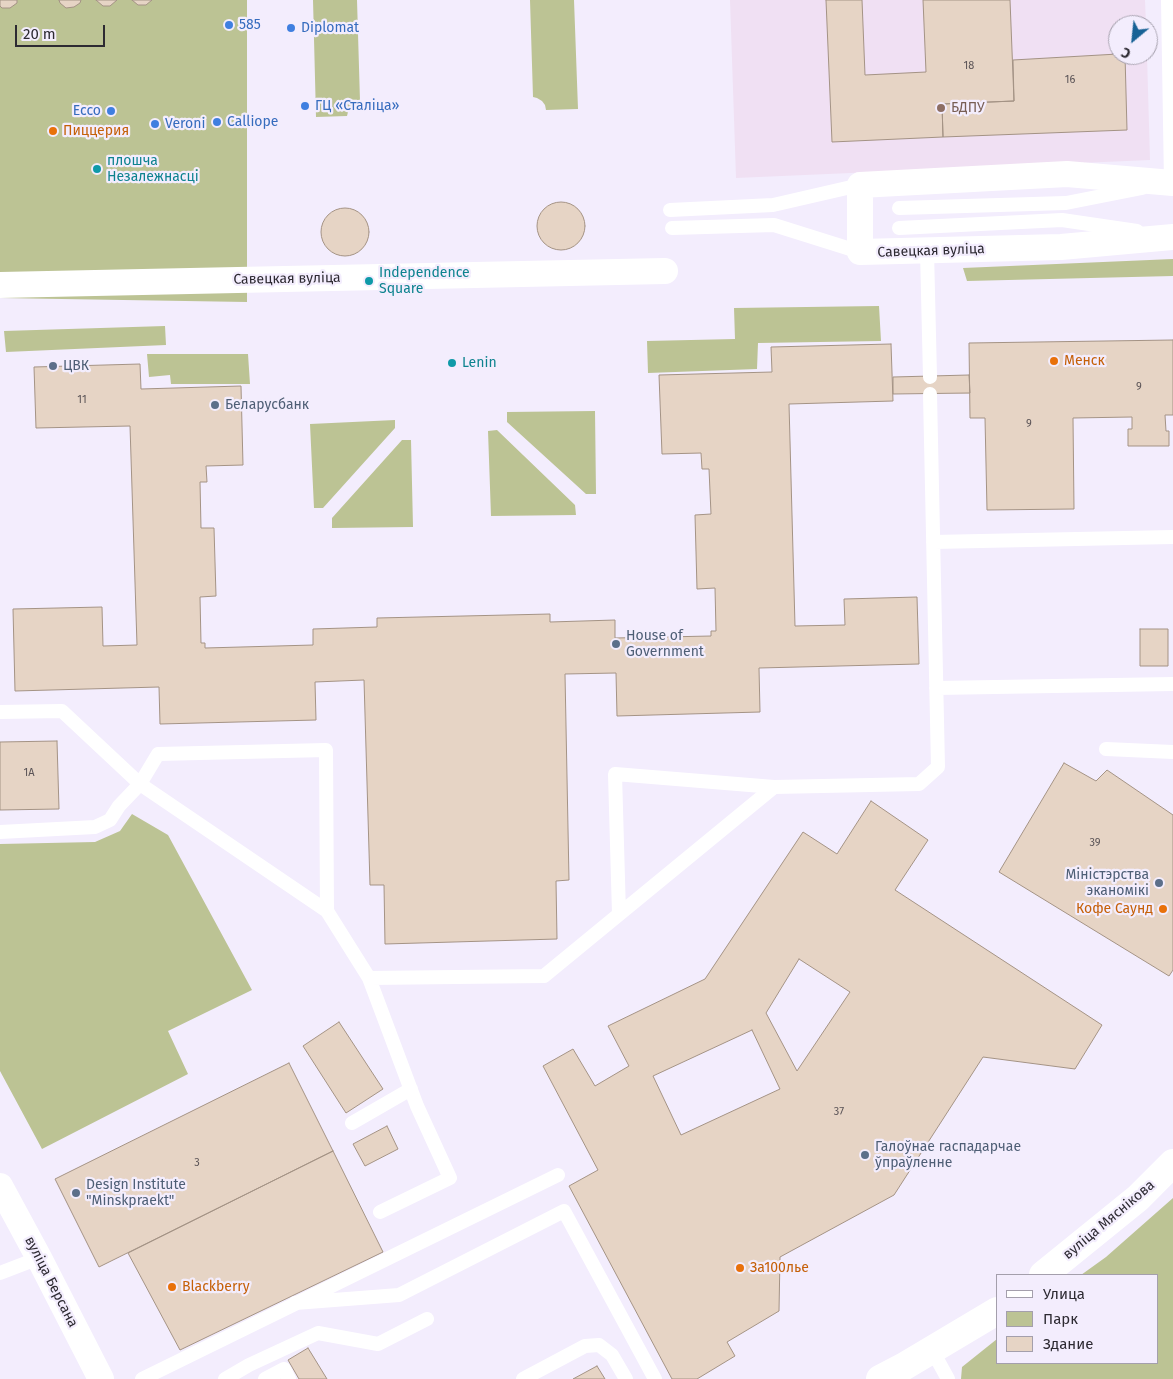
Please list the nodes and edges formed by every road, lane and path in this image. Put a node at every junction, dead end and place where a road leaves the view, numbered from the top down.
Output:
1 (1168, 0) edge
2 (1172, 183) edge
3 (860, 185) junction
4 (899, 208) dead end
5 (670, 210) dead end
6 (672, 228) dead end
7 (899, 228) dead end
8 (1173, 237) edge
9 (927, 251) junction
10 (860, 252) junction
11 (665, 271) dead end
12 (0, 285) edge
13 (930, 377) dead end
14 (930, 394) dead end
15 (1173, 537) edge
16 (933, 542) junction
17 (1173, 684) edge
18 (936, 688) junction
19 (0, 712) edge
20 (1106, 749) dead end
21 (1173, 752) edge
22 (140, 784) junction
23 (774, 786) junction
24 (0, 832) edge
25 (327, 911) junction
26 (619, 914) junction
27 (369, 978) junction
28 (411, 1089) junction
29 (352, 1123) dead end
30 (1173, 1162) edge
31 (558, 1175) dead end
32 (0, 1186) edge
33 (380, 1212) dead end
34 (39, 1258) junction
35 (0, 1273) edge
36 (1044, 1274) edge
37 (295, 1303) junction
38 (996, 1311) edge
39 (427, 1319) dead end
40 (932, 1350) junction
41 (897, 1375) edge
42 (101, 1379) edge
43 (142, 1379) edge
44 (225, 1379) edge
45 (265, 1379) edge
46 (289, 1379) edge
47 (524, 1379) edge
48 (626, 1379) edge
49 (655, 1379) edge
50 (948, 1379) edge

1 - 2 lane
2 - 3 street
2 - 4 lane
3 - 5 lane
3 - 10 street, Савецкая вуліца
6 - 10 lane
7 - 8 lane
8 - 9 street, Савецкая вуліца
9 - 10 street, Савецкая вуліца
9 - 13 lane
11 - 12 street, Савецкая вуліца
14 - 16 lane
15 - 16 lane
16 - 18 lane
17 - 18 lane
18 - 23 lane
19 - 22 lane
20 - 21 lane
22 - 24 lane
22 - 25 lane
22 - 25 lane
23 - 26 lane
23 - 26 lane
25 - 27 lane
26 - 27 lane
27 - 28 lane
28 - 29 lane
28 - 33 lane
30 - 36 main road, вуліца Мяснікова
31 - 37 lane
32 - 34 street, вуліца Берсана
34 - 35 lane
34 - 42 street, вуліца Берсана
37 - 43 lane
37 - 49 lane
38 - 40 main road
39 - 44 lane
40 - 41 main road
40 - 50 lane
45 - 46 lane
47 - 48 lane

